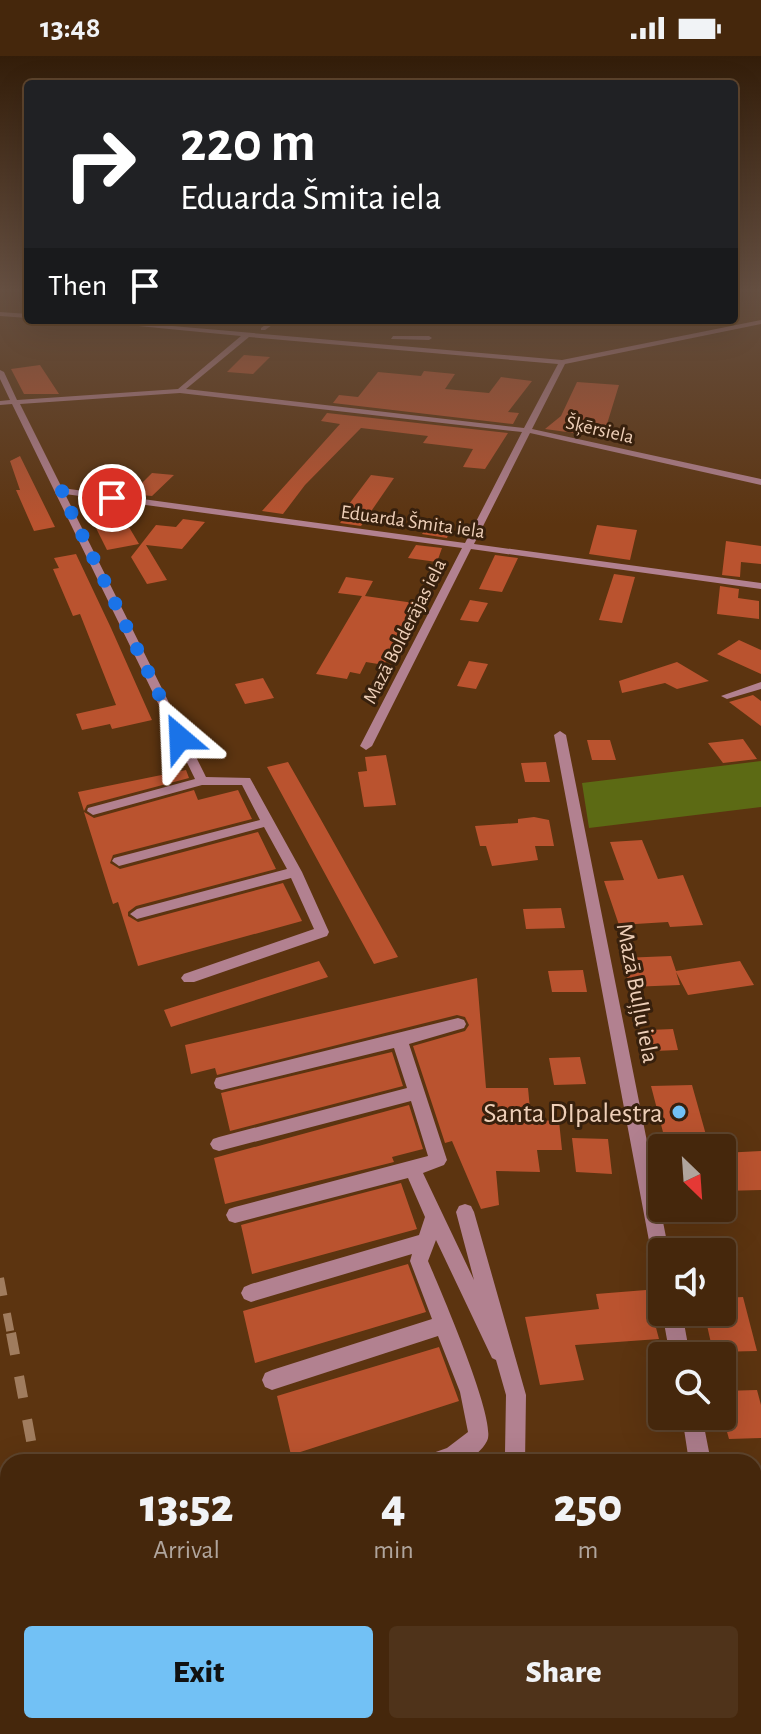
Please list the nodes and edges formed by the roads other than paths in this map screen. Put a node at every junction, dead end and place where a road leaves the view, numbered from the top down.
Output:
1 (208, 367) edge
2 (559, 367) edge
3 (0, 372) edge
4 (180, 391) junction
5 (15, 402) junction
6 (0, 403) edge
7 (527, 430) junction
8 (761, 482) edge
9 (61, 491) junction
10 (467, 547) junction
11 (761, 586) edge
12 (761, 685) edge
13 (727, 696) dead end
14 (560, 735) dead end
15 (366, 746) dead end
16 (202, 781) junction
17 (93, 811) dead end
18 (267, 822) junction
19 (119, 861) dead end
20 (295, 872) junction
21 (137, 914) dead end
22 (189, 978) dead end
23 (458, 1024) dead end
24 (400, 1040) junction
25 (222, 1083) dead end
26 (416, 1093) junction
27 (219, 1144) dead end
28 (413, 1169) junction
29 (465, 1212) dead end
30 (235, 1215) dead end
31 (434, 1217) junction
32 (657, 1238) edge
33 (425, 1242) junction
34 (251, 1293) dead end
35 (443, 1325) junction
36 (509, 1369) junction
37 (272, 1380) dead end
38 (694, 1430) edge
39 (453, 1454) edge
40 (516, 1454) edge
41 (699, 1454) edge

1 - 4 street
2 - 7 street, Mazā Bolderājas iela
3 - 5 street
4 - 5 street, Šķērsiela
4 - 7 street, Šķērsiela
5 - 6 street, Šķērsiela
5 - 9 street
7 - 8 street, Šķērsiela
7 - 10 street, Mazā Bolderājas iela
9 - 10 street, Eduarda Šmita iela
9 - 16 street
10 - 11 street, Eduarda Šmita iela
10 - 15 street, Mazā Bolderājas iela
12 - 13 street
14 - 32 street, Mazā Buļļu iela
16 - 17 street
16 - 18 street
18 - 19 street
18 - 20 street
20 - 21 street
20 - 22 street
23 - 24 street
24 - 25 street
24 - 26 street
26 - 27 street
26 - 28 street
28 - 30 street
28 - 31 street
29 - 36 street
31 - 33 street
31 - 36 street
33 - 34 street
33 - 35 street
35 - 37 street
35 - 39 street
36 - 40 street
38 - 41 street

